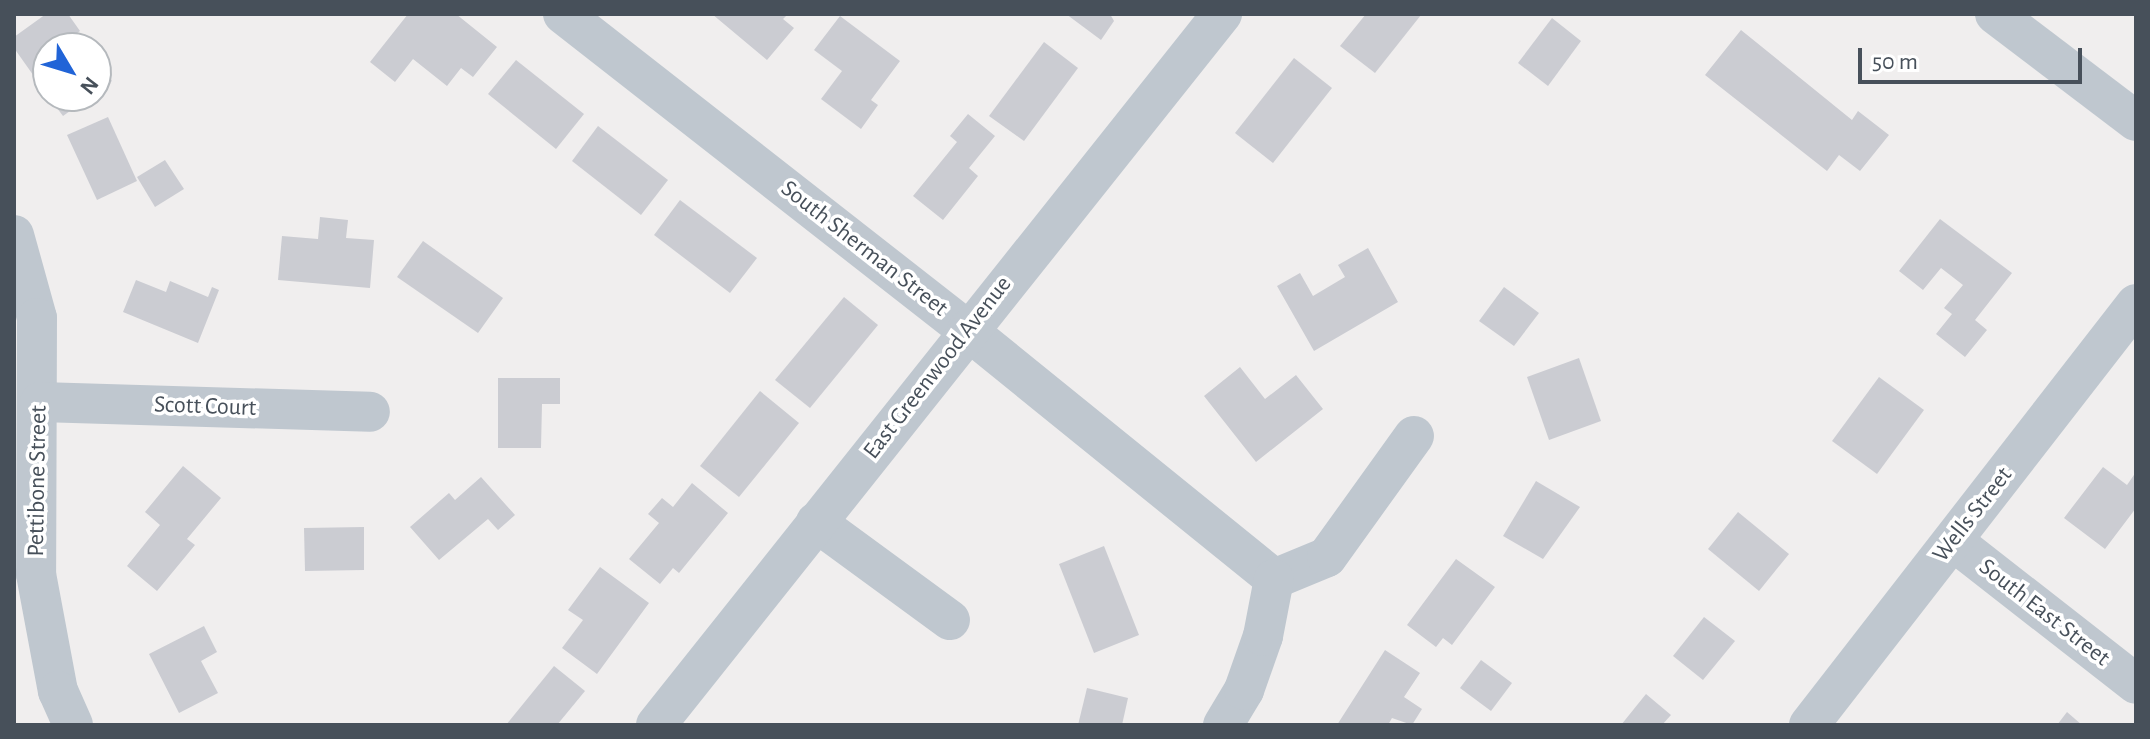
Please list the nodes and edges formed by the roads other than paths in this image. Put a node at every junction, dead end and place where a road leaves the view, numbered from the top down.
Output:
1 (563, 14) edge
2 (1222, 14) edge
3 (1995, 14) edge
4 (2136, 121) edge
5 (14, 235) edge
6 (2136, 304) edge
7 (967, 330) junction
8 (40, 402) junction
9 (370, 412) dead end
10 (1414, 436) dead end
11 (816, 522) junction
12 (1953, 541) junction
13 (1274, 579) junction
14 (950, 620) dead end
15 (2136, 684) edge
16 (73, 725) edge
17 (656, 725) edge
18 (1223, 725) edge
19 (1809, 725) edge

1 - 7 street, South Sherman Street
2 - 7 street, East Greenwood Avenue
3 - 4 street
5 - 8 street, Pettibone Street
6 - 12 street, Wells Street
7 - 11 street, East Greenwood Avenue
7 - 13 street, South Sherman Street
8 - 9 street, Scott Court
8 - 16 street, Pettibone Street
10 - 13 street
11 - 14 street
11 - 17 street, East Greenwood Avenue
12 - 15 street, South East Street
12 - 19 street, Wells Street
13 - 18 street

